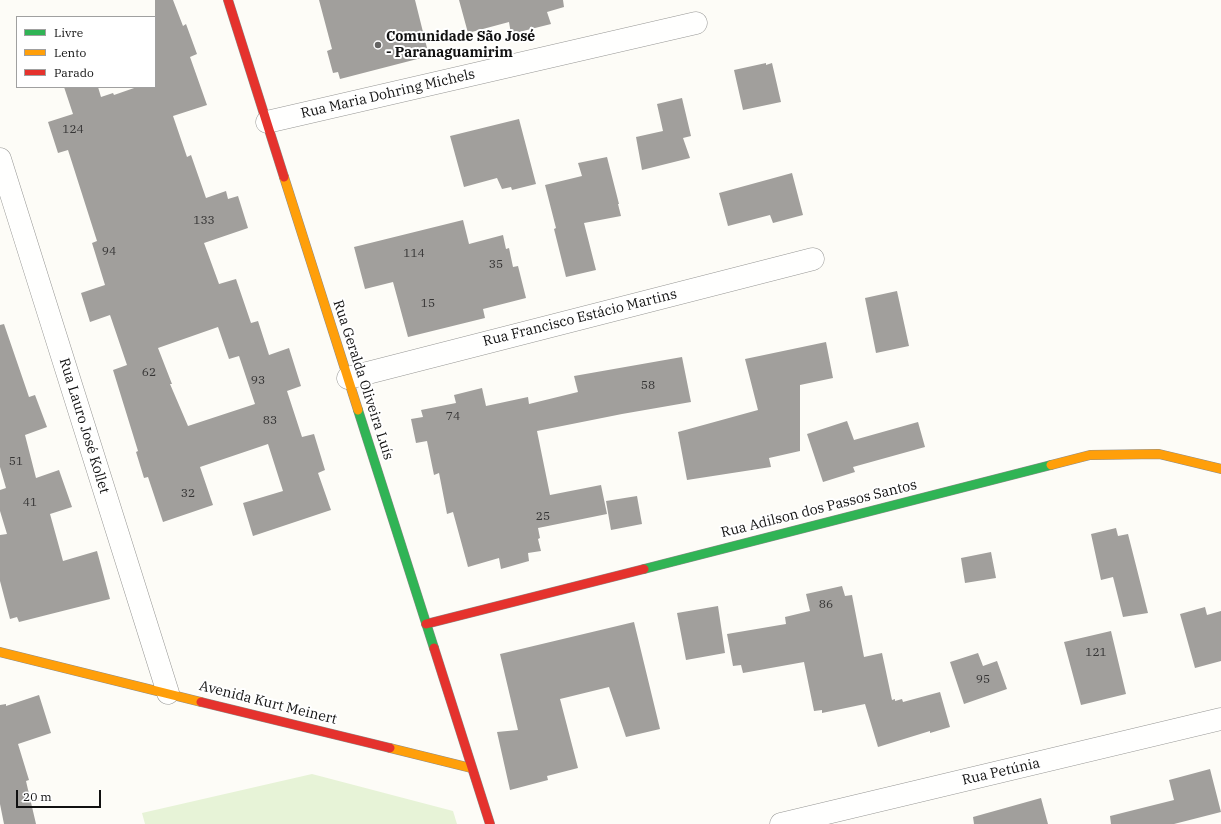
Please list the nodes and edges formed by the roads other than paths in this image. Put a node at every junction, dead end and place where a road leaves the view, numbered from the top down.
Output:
1 (228, 0) edge
2 (696, 23) dead end
3 (267, 122) junction
4 (0, 159) edge
5 (813, 259) dead end
6 (348, 378) junction
7 (1221, 469) edge
8 (426, 624) junction
9 (0, 652) edge
10 (168, 693) junction
11 (1221, 719) edge
12 (471, 768) junction
13 (490, 824) edge
14 (782, 824) edge

1 - 3 street, Rua Geralda Oliveira Luís
2 - 3 street, Rua Maria Dohring Michels
3 - 6 street, Rua Geralda Oliveira Luís
4 - 10 street, Rua Lauro José Kollet
5 - 6 street, Rua Francisco Estácio Martins
6 - 8 street, Rua Geralda Oliveira Luís
7 - 8 street, Rua Adilson dos Passos Santos
8 - 12 street, Rua Geralda Oliveira Luís
9 - 10 street, Avenida Kurt Meinert
10 - 12 street, Avenida Kurt Meinert
11 - 14 street, Rua Petúnia
12 - 13 street

